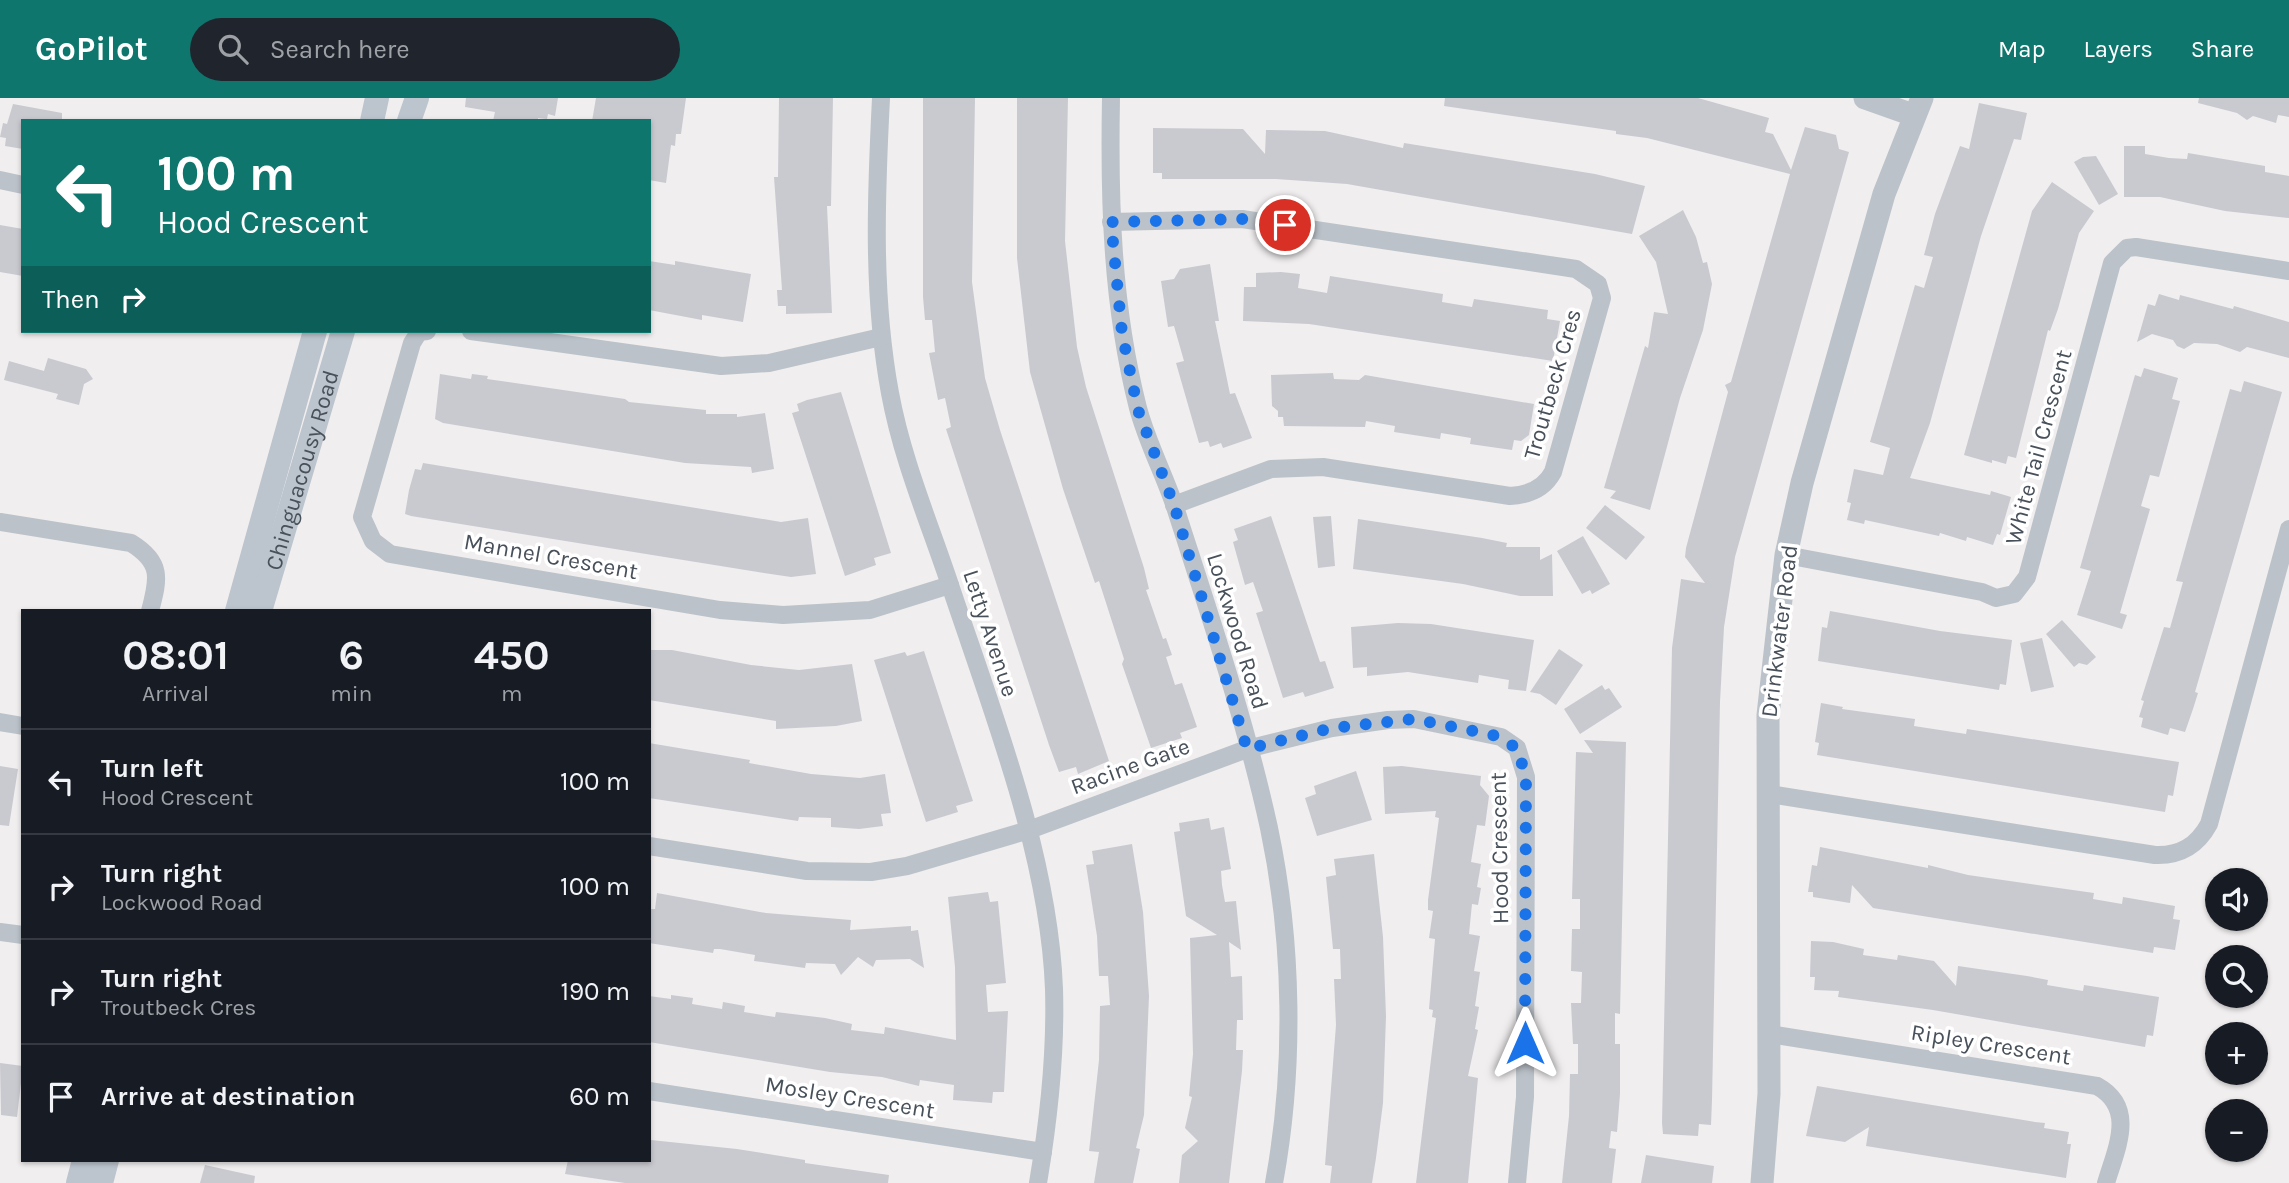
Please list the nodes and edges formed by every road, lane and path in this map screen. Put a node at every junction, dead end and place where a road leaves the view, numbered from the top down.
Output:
1 (377, 98) edge
2 (417, 98) edge
3 (880, 98) edge
4 (1111, 98) edge
5 (1865, 98) edge
6 (1917, 106) edge
7 (372, 119) edge
8 (410, 119) edge
9 (0, 180) edge
10 (21, 185) edge
11 (1111, 222) junction
12 (2289, 271) edge
13 (315, 333) edge
14 (342, 333) edge
15 (418, 333) edge
16 (485, 333) edge
17 (881, 337) junction
18 (1174, 505) junction
19 (0, 522) edge
20 (2289, 529) edge
21 (1786, 555) junction
22 (950, 585) junction
23 (151, 609) edge
24 (238, 609) edge
25 (261, 609) edge
26 (0, 722) edge
27 (21, 726) edge
28 (1247, 749) junction
29 (1769, 794) junction
30 (1029, 830) junction
31 (651, 846) edge
32 (0, 932) edge
33 (21, 935) edge
34 (1769, 1034) junction
35 (651, 1091) edge
36 (1043, 1152) junction
37 (83, 1162) edge
38 (106, 1162) edge
39 (78, 1183) edge
40 (101, 1183) edge
41 (1038, 1183) edge
42 (1274, 1183) edge
43 (1517, 1183) edge
44 (1762, 1183) edge
45 (2106, 1183) edge

1 - 7 main road
2 - 8 main road
3 - 17 street, Letty Avenue
4 - 11 street, Lockwood Road
5 - 6 street
6 - 21 street, Drinkwater Road
9 - 10 street
11 - 18 street, Lockwood Road
11 - 18 street, Troutbeck Cres
12 - 21 street, White Tail Crescent
13 - 24 main road, Chinguacousy Road
14 - 25 main road, Chinguacousy Road
15 - 22 street, Mannel Crescent
16 - 17 street
17 - 22 street, Letty Avenue
18 - 28 street, Lockwood Road
19 - 23 street
20 - 29 street
21 - 29 street, Drinkwater Road
22 - 30 street, Letty Avenue
26 - 27 street
28 - 30 street, Racine Gate
28 - 42 street, Lockwood Road
28 - 43 street, Hood Crescent
29 - 34 street, Drinkwater Road
30 - 31 street
30 - 36 street, Letty Avenue
32 - 33 street
34 - 44 street, Drinkwater Road
34 - 45 street, Ripley Crescent
35 - 36 street, Mosley Crescent
36 - 41 street, Letty Avenue
37 - 39 main road
38 - 40 main road

